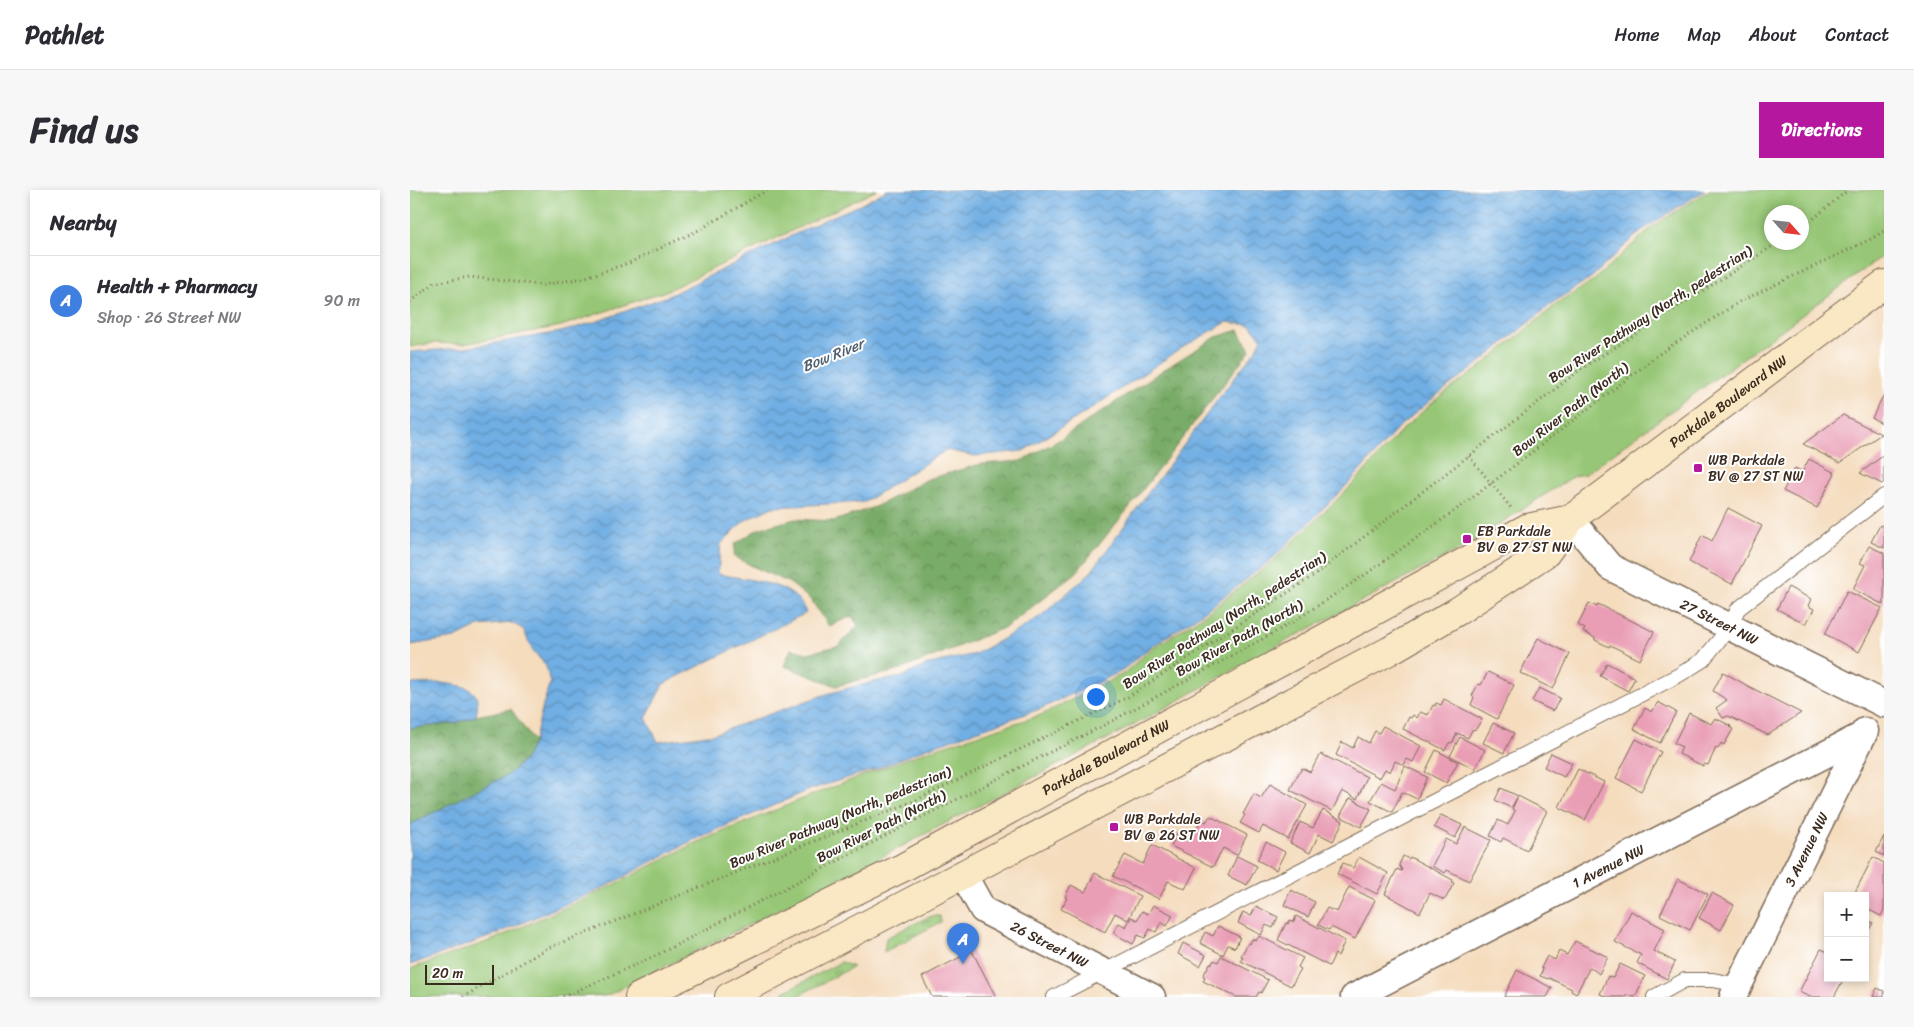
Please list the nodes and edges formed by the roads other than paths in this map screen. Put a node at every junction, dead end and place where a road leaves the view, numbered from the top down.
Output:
1 (1884, 284) edge
2 (1884, 496) edge
3 (1571, 519) junction
4 (1729, 628) junction
5 (1883, 703) edge
6 (1863, 735) junction
7 (963, 874) junction
8 (1102, 972) junction
9 (1736, 991) edge
10 (639, 997) edge
11 (729, 997) edge
12 (1054, 997) edge
13 (1152, 997) edge
14 (1354, 997) edge
15 (1654, 997) edge

1 - 3 main road, Parkdale Boulevard NW
2 - 4 lane
3 - 4 street, 27 Street NW
3 - 7 main road, Parkdale Boulevard NW
3 - 10 main road, Parkdale Boulevard NW
4 - 5 street, 27 Street NW
4 - 8 lane
5 - 6 street, 3 Avenue NW
6 - 9 street, 3 Avenue NW
6 - 14 street, 1 Avenue NW
7 - 8 street, 26 Street NW
7 - 11 main road, Parkdale Boulevard NW
8 - 12 lane
8 - 13 street, 26 Street NW
9 - 15 lane

